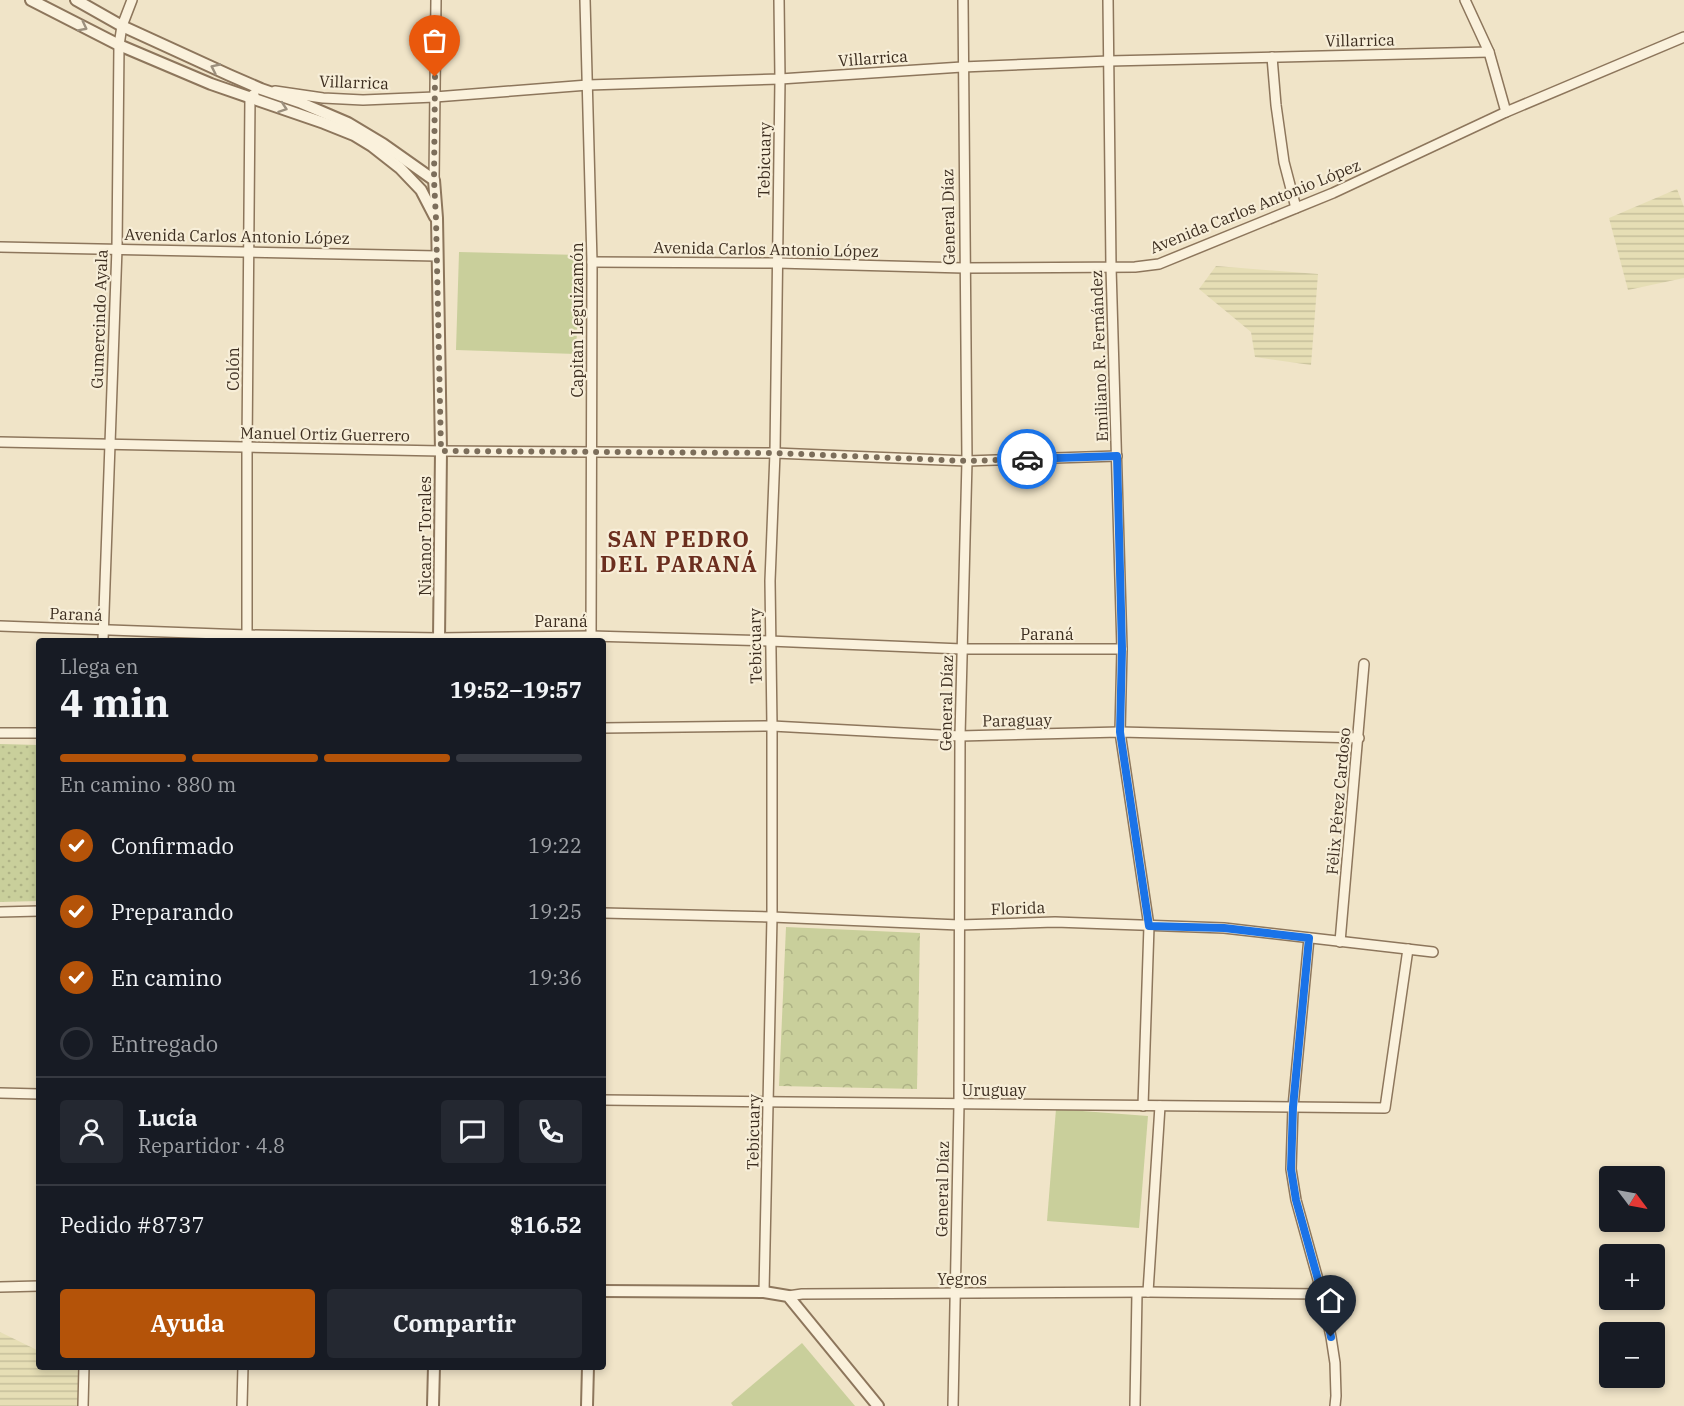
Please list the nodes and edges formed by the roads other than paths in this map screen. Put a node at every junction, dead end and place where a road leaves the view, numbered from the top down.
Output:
1 (31, 0) edge
2 (76, 0) edge
3 (132, 0) edge
4 (436, 0) edge
5 (585, 0) edge
6 (779, 0) edge
7 (963, 0) edge
8 (1108, 0) edge
9 (1464, 0) edge
10 (122, 26) junction
11 (1684, 37) edge
12 (119, 45) junction
13 (1489, 52) junction
14 (1272, 57) junction
15 (1109, 61) junction
16 (962, 67) junction
17 (780, 79) junction
18 (588, 85) junction
19 (261, 89) junction
20 (250, 97) junction
21 (435, 97) junction
22 (1506, 112) junction
23 (434, 180) junction
24 (1296, 208) junction
25 (436, 219) junction
26 (0, 247) edge
27 (117, 248) junction
28 (249, 252) junction
29 (437, 256) junction
30 (592, 262) junction
31 (777, 264) junction
32 (1111, 267) junction
33 (964, 268) junction
34 (0, 442) edge
35 (110, 445) junction
36 (247, 448) junction
37 (441, 451) junction
38 (591, 452) junction
39 (775, 453) junction
40 (1117, 456) junction
41 (967, 461) junction
42 (0, 626) edge
43 (103, 630) junction
44 (103, 638) edge
45 (247, 638) edge
46 (439, 638) edge
47 (591, 638) edge
48 (606, 638) edge
49 (769, 641) junction
50 (962, 649) junction
51 (1122, 649) junction
52 (1364, 663) dead end
53 (772, 726) junction
54 (606, 728) edge
55 (1120, 732) junction
56 (0, 733) edge
57 (36, 734) edge
58 (960, 736) junction
59 (1359, 738) junction
60 (36, 911) edge
61 (0, 912) edge
62 (606, 913) edge
63 (771, 917) junction
64 (959, 925) junction
65 (1149, 926) junction
66 (1309, 938) junction
67 (1340, 942) junction
68 (1408, 949) junction
69 (1433, 952) dead end
70 (0, 1093) edge
71 (36, 1094) edge
72 (606, 1100) edge
73 (768, 1101) junction
74 (959, 1104) junction
75 (1143, 1106) junction
76 (1160, 1106) junction
77 (1293, 1107) junction
78 (36, 1286) edge
79 (0, 1287) edge
80 (606, 1291) edge
81 (764, 1292) junction
82 (1148, 1292) junction
83 (1137, 1293) junction
84 (955, 1294) junction
85 (1322, 1294) junction
86 (788, 1296) junction
87 (84, 1370) edge
88 (243, 1370) edge
89 (434, 1370) edge
90 (588, 1370) edge
91 (83, 1406) edge
92 (242, 1406) edge
93 (433, 1406) edge
94 (587, 1406) edge
95 (878, 1406) edge
96 (953, 1406) edge
97 (1135, 1406) edge
98 (1335, 1406) edge

1 -> 12 street
2 - 10 street, Villarrica
3 - 10 street, Gumercindo Ayala
4 - 21 street, Nicanor Torales
5 - 18 street, Capitan Leguizamón
6 - 17 street, Tebicuary
7 - 16 street, General Díaz
8 - 15 street, Emiliano R. Fernández
9 - 13 street
10 - 12 street, Gumercindo Ayala
19 -> 10 street, Villarrica
11 - 22 street, Avenida Carlos Antonio López
12 - 20 street
12 - 27 street, Gumercindo Ayala
13 - 14 street, Villarrica
13 - 22 street
14 - 15 street, Villarrica
14 - 24 street
15 - 16 street, Villarrica
15 - 32 street, Emiliano R. Fernández
16 - 17 street, Villarrica
16 - 33 street, General Díaz
17 - 18 street, Villarrica
17 - 31 street, Tebicuary
18 - 21 street, Villarrica
18 - 30 street, Capitan Leguizamón
19 - 20 street
19 - 21 street, Villarrica
19 - 23 street, Villarrica
20 -> 25 street
20 - 28 street, Colón
21 - 23 street, Nicanor Torales
22 - 24 street, Avenida Carlos Antonio López
23 - 25 street, Nicanor Torales
24 - 32 street, Avenida Carlos Antonio López
25 - 29 street, Nicanor Torales
26 - 27 street, Avenida Carlos Antonio López
27 - 28 street, Avenida Carlos Antonio López
27 - 35 street, Gumercindo Ayala
28 - 29 street, Avenida Carlos Antonio López
28 - 36 street, Colón
29 - 37 street, Nicanor Torales
30 - 31 street, Avenida Carlos Antonio López
30 - 38 street, Capitan Leguizamón
31 - 33 street, Avenida Carlos Antonio López
31 - 39 street, Tebicuary
32 - 33 street, Avenida Carlos Antonio López
32 - 40 street, Emiliano R. Fernández
33 - 41 street, General Díaz
34 - 35 street, Manuel Ortiz Guerrero
35 - 36 street, Manuel Ortiz Guerrero
35 - 43 street, Gumercindo Ayala
36 - 37 street, Manuel Ortiz Guerrero
36 - 45 street, Colón
37 - 38 street, Manuel Ortiz Guerrero
37 - 46 street, Nicanor Torales
38 - 39 street, Manuel Ortiz Guerrero
38 - 47 street, Capitan Leguizamón
39 - 41 street, Manuel Ortiz Guerrero
39 - 49 street, Tebicuary
40 - 41 street, Manuel Ortiz Guerrero
40 - 51 street, Emiliano R. Fernández
41 - 50 street, General Díaz
42 - 43 street, Paraná
43 - 44 street, Gumercindo Ayala
43 - 45 street, Paraná
48 - 49 street, Paraná
49 - 50 street, Paraná
49 - 53 street, Tebicuary
50 - 51 street, Paraná
50 - 58 street, General Díaz
51 - 55 street, Emiliano R. Fernández
52 - 59 street, Félix Pérez Cardoso
53 - 54 street, Paraguay
53 - 58 street, Paraguay
53 - 63 street, Tebicuary
55 - 58 street, Paraguay
55 - 59 street, Paraguay
55 - 65 street, Emiliano R. Fernández
56 - 57 street
58 - 64 street, General Díaz
59 - 67 street, Félix Pérez Cardoso
60 - 61 street
62 - 63 street, Florida
63 - 64 street, Florida
63 - 73 street, Tebicuary
64 - 65 street, Florida
64 - 74 street, General Díaz
65 - 66 street, Florida
65 - 75 street, Emiliano R. Fernández
66 - 67 street, Florida
66 - 77 street
67 - 68 street, Florida
68 - 69 street, Florida
68 - 77 street, Uruguay
70 - 71 street
72 - 73 street, Uruguay
73 - 74 street, Uruguay
73 - 81 street, Tebicuary
74 - 75 street, Uruguay
74 - 84 street, General Díaz
75 - 76 street, Uruguay
76 - 77 street, Uruguay
76 - 82 street
77 - 85 street
78 - 79 street
80 - 81 street, Yegros
81 - 86 street, Yegros
82 - 83 street, Yegros
82 - 85 street, Yegros
83 - 84 street, Yegros
83 - 97 street
84 - 86 street, Yegros
84 - 96 street, General Díaz
85 - 98 street
86 - 95 street
87 - 91 street
88 - 92 street
89 - 93 street
90 - 94 street

